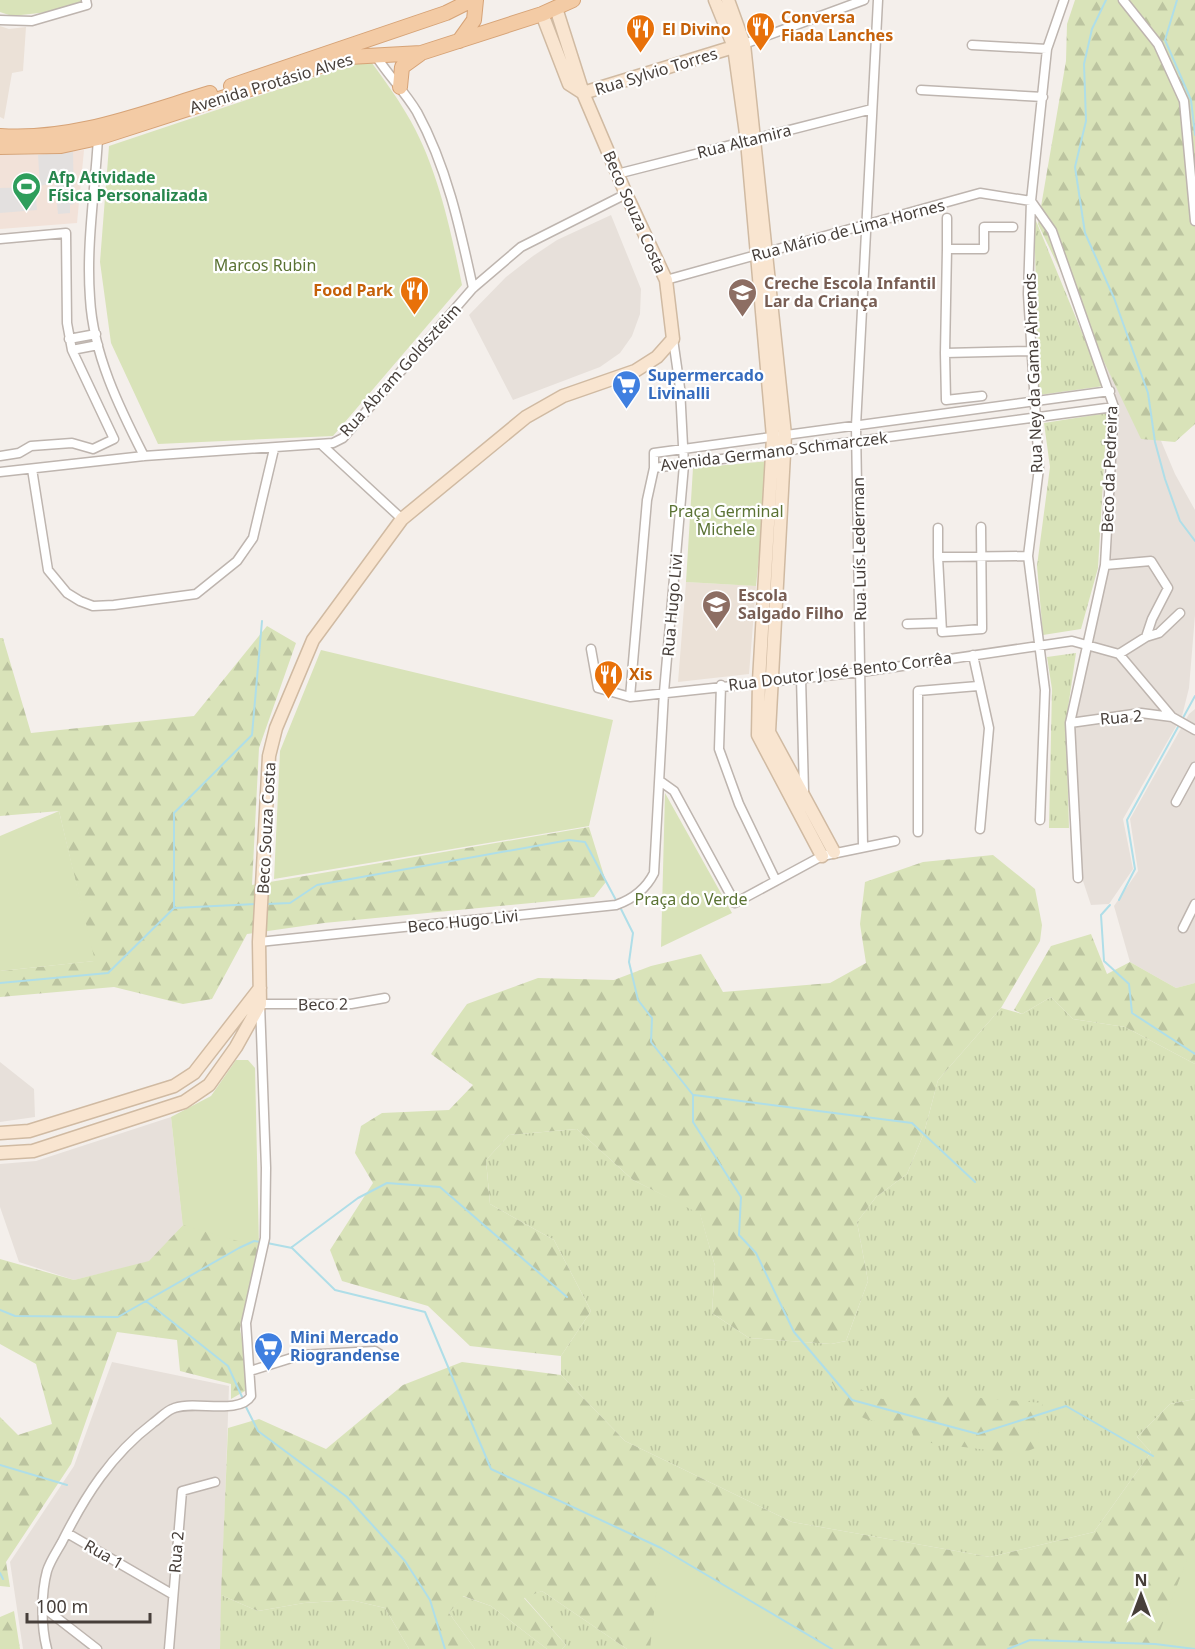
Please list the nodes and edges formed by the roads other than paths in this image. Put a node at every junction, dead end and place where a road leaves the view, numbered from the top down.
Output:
1 (476, 0) edge
2 (573, 0) edge
3 (715, 0) edge
4 (728, 0) edge
5 (864, 0) edge
6 (878, 0) edge
7 (1064, 0) edge
8 (1123, 0) edge
9 (466, 2) edge
10 (86, 3) edge
11 (540, 7) edge
12 (556, 8) junction
13 (0, 20) edge
14 (363, 41) junction
15 (459, 41) junction
16 (972, 45) dead end
17 (739, 46) junction
18 (1047, 49) junction
19 (421, 53) junction
20 (376, 56) junction
21 (400, 87) junction
22 (921, 90) dead end
23 (583, 93) junction
24 (1043, 97) junction
25 (872, 109) junction
26 (0, 136) edge
27 (99, 138) junction
28 (751, 140) junction
29 (0, 147) edge
30 (617, 174) junction
31 (626, 194) junction
32 (1031, 201) junction
33 (947, 218) dead end
34 (1195, 221) edge
35 (865, 225) junction
36 (1013, 227) dead end
37 (0, 239) edge
38 (947, 249) junction
39 (762, 253) junction
40 (666, 280) junction
41 (473, 288) junction
42 (96, 334) junction
43 (69, 339) junction
44 (673, 339) junction
45 (98, 345) junction
46 (72, 350) junction
47 (1031, 351) junction
48 (945, 352) junction
49 (1110, 391) junction
50 (982, 396) dead end
51 (1034, 402) junction
52 (1114, 407) junction
53 (1036, 417) junction
54 (856, 426) junction
55 (779, 436) junction
56 (857, 441) junction
57 (323, 446) junction
58 (274, 449) junction
59 (685, 449) junction
60 (780, 452) junction
61 (0, 456) edge
62 (144, 456) junction
63 (684, 465) junction
64 (654, 468) junction
65 (32, 469) junction
66 (0, 472) edge
67 (402, 519) junction
68 (981, 527) dead end
69 (938, 528) dead end
70 (938, 556) junction
71 (981, 556) junction
72 (1028, 556) junction
73 (1105, 565) junction
74 (1180, 613) dead end
75 (940, 623) junction
76 (907, 624) dead end
77 (1146, 637) junction
78 (1087, 643) junction
79 (1038, 646) junction
80 (591, 649) dead end
81 (1119, 654) junction
82 (974, 655) junction
83 (861, 672) junction
84 (801, 677) junction
85 (764, 681) junction
86 (721, 686) junction
87 (978, 686) junction
88 (664, 692) junction
89 (630, 697) junction
90 (1172, 717) junction
91 (1070, 723) junction
92 (1195, 730) edge
93 (1195, 767) edge
94 (660, 781) junction
95 (804, 795) junction
96 (1176, 802) dead end
97 (1040, 819) dead end
98 (980, 829) dead end
99 (918, 832) dead end
100 (895, 841) dead end
101 (863, 846) junction
102 (828, 854) junction
103 (654, 873) joint
104 (1078, 878) dead end
105 (776, 881) junction
106 (1195, 904) edge
107 (1183, 928) dead end
108 (259, 942) junction
109 (260, 988) junction
110 (385, 998) dead end
111 (260, 1004) junction
112 (0, 1133) edge
113 (0, 1153) edge
114 (384, 1357) dead end
115 (250, 1371) junction
116 (215, 1482) dead end
117 (67, 1533) junction
118 (172, 1594) junction
119 (44, 1606) junction
120 (47, 1649) edge
121 (97, 1649) edge
122 (169, 1649) edge

1 - 15 main road
2 - 12 main road, Avenida Protásio Alves
3 - 17 street
4 - 17 street
5 - 17 street, Rua Sylvio Torres
6 - 25 street, Rua Luís Lederman
7 - 18 street, Rua Ney da Gama Ahrends
8 - 34 street
9 - 14 main road, Avenida Protásio Alves
10 - 13 street
11 - 12 main road, Avenida Protásio Alves
11 - 15 main road, Avenida Protásio Alves
11 - 23 street, Beco Souza Costa
12 - 23 street, Beco Souza Costa
14 - 20 main road
14 - 26 main road, Avenida Protásio Alves
15 - 19 main road, Avenida Protásio Alves
16 - 18 street
17 - 23 street, Rua Sylvio Torres
17 - 28 street
18 - 24 street, Rua Ney da Gama Ahrends
19 - 20 main road, Avenida Protásio Alves
19 - 21 main road
20 - 21 street
20 - 27 main road, Avenida Protásio Alves
21 - 41 street
22 - 24 street
23 - 30 street, Beco Souza Costa
24 - 32 street, Rua Ney da Gama Ahrends
25 - 28 street, Rua Altamira
25 - 35 street, Rua Luís Lederman
27 - 29 main road, Avenida Protásio Alves
27 - 42 street
28 - 30 street, Rua Altamira
28 - 39 street
30 - 31 street, Beco Souza Costa
31 - 40 street, Beco Souza Costa
31 - 41 street, Rua Abram Goldszteim
32 - 35 street, Rua Mário de Lima Hornes
32 - 47 street, Rua Ney da Gama Ahrends
32 - 49 street, Beco da Pedreira
33 - 38 street
35 - 39 street, Rua Mário de Lima Hornes
35 - 54 street, Rua Luís Lederman
36 - 38 street
37 - 43 street
38 - 48 street
39 - 40 street, Rua Mário de Lima Hornes
39 - 55 street
40 - 44 street, Beco Souza Costa
41 - 57 street, Rua Abram Goldszteim
42 - 43 street
42 - 45 street
43 - 46 street
44 - 59 street, Rua Hugo Livi
44 - 67 street, Beco Souza Costa
45 - 46 street
45 - 62 street
46 - 61 street
47 - 48 street
47 - 51 street, Rua Ney da Gama Ahrends
48 - 50 street
49 - 51 street, Avenida Germano Schmarczek
49 - 52 street, Beco da Pedreira
51 - 53 street, Rua Ney da Gama Ahrends
51 - 54 street, Avenida Germano Schmarczek
52 - 53 street, Avenida Germano Schmarczek
52 - 73 street, Beco da Pedreira
53 - 56 street, Avenida Germano Schmarczek
53 - 72 street, Rua Ney da Gama Ahrends
54 - 55 street, Avenida Germano Schmarczek
54 - 56 street, Rua Luís Lederman
55 - 59 street, Avenida Germano Schmarczek
55 - 60 street
56 - 60 street, Avenida Germano Schmarczek
56 - 83 street, Rua Luís Lederman
57 - 58 street, Rua Abram Goldszteim
57 - 67 street
58 - 62 street, Rua Abram Goldszteim
58 - 65 street
59 - 63 street, Rua Hugo Livi
59 - 64 street, Avenida Germano Schmarczek
60 - 63 street, Avenida Germano Schmarczek
60 - 85 street
62 - 65 street, Rua Abram Goldszteim
63 - 64 street, Avenida Germano Schmarczek
63 - 88 street, Rua Hugo Livi
64 - 89 street
65 - 66 street, Rua Abram Goldszteim
67 - 108 street, Beco Souza Costa
68 - 71 street
69 - 70 street
70 - 71 street
70 - 75 street
71 - 72 street
71 - 75 street
72 - 79 street, Rua Ney da Gama Ahrends
73 - 77 street
73 - 78 street, Beco da Pedreira
74 - 77 street
75 - 76 street
77 - 81 street
78 - 79 street, Rua Doutor José Bento Corrêa
78 - 81 street
78 - 91 street, Beco da Pedreira
79 - 82 street, Rua Doutor José Bento Corrêa
79 - 97 street, Rua Ney da Gama Ahrends
80 - 89 street
81 - 90 street
82 - 83 street, Rua Doutor José Bento Corrêa
82 - 87 street
83 - 84 street, Rua Doutor José Bento Corrêa
83 - 101 street, Rua Luís Lederman
84 - 85 street, Rua Doutor José Bento Corrêa
84 - 95 street
85 - 86 street, Rua Doutor José Bento Corrêa
85 - 95 street
85 - 102 street
86 - 88 street, Rua Doutor José Bento Corrêa
86 - 105 street
87 - 98 street
87 - 99 street
88 - 89 street, Rua Doutor José Bento Corrêa
88 - 94 street, Rua Hugo Livi
90 - 91 street, Rua 2
90 - 92 street
91 - 104 street, Beco da Pedreira
93 - 96 street
94 - 103 street, Rua Hugo Livi
94 - 105 street
95 - 102 street
100 - 101 street
101 - 102 street
102 - 105 street
103 - 108 street, Beco Hugo Livi
106 - 107 street
108 - 109 street, Beco Souza Costa
109 - 111 street, Beco Souza Costa
109 - 112 street
110 - 111 street, Beco 2
111 - 113 street
111 - 115 street, Beco Souza Costa
114 - 115 street
115 - 117 street, Beco Souza Costa
116 - 118 street, Rua 2
117 - 118 street, Rua 1
117 - 119 street, Beco Souza Costa
118 - 122 street, Rua 2
119 - 120 street, Beco Souza Costa
119 - 121 street

